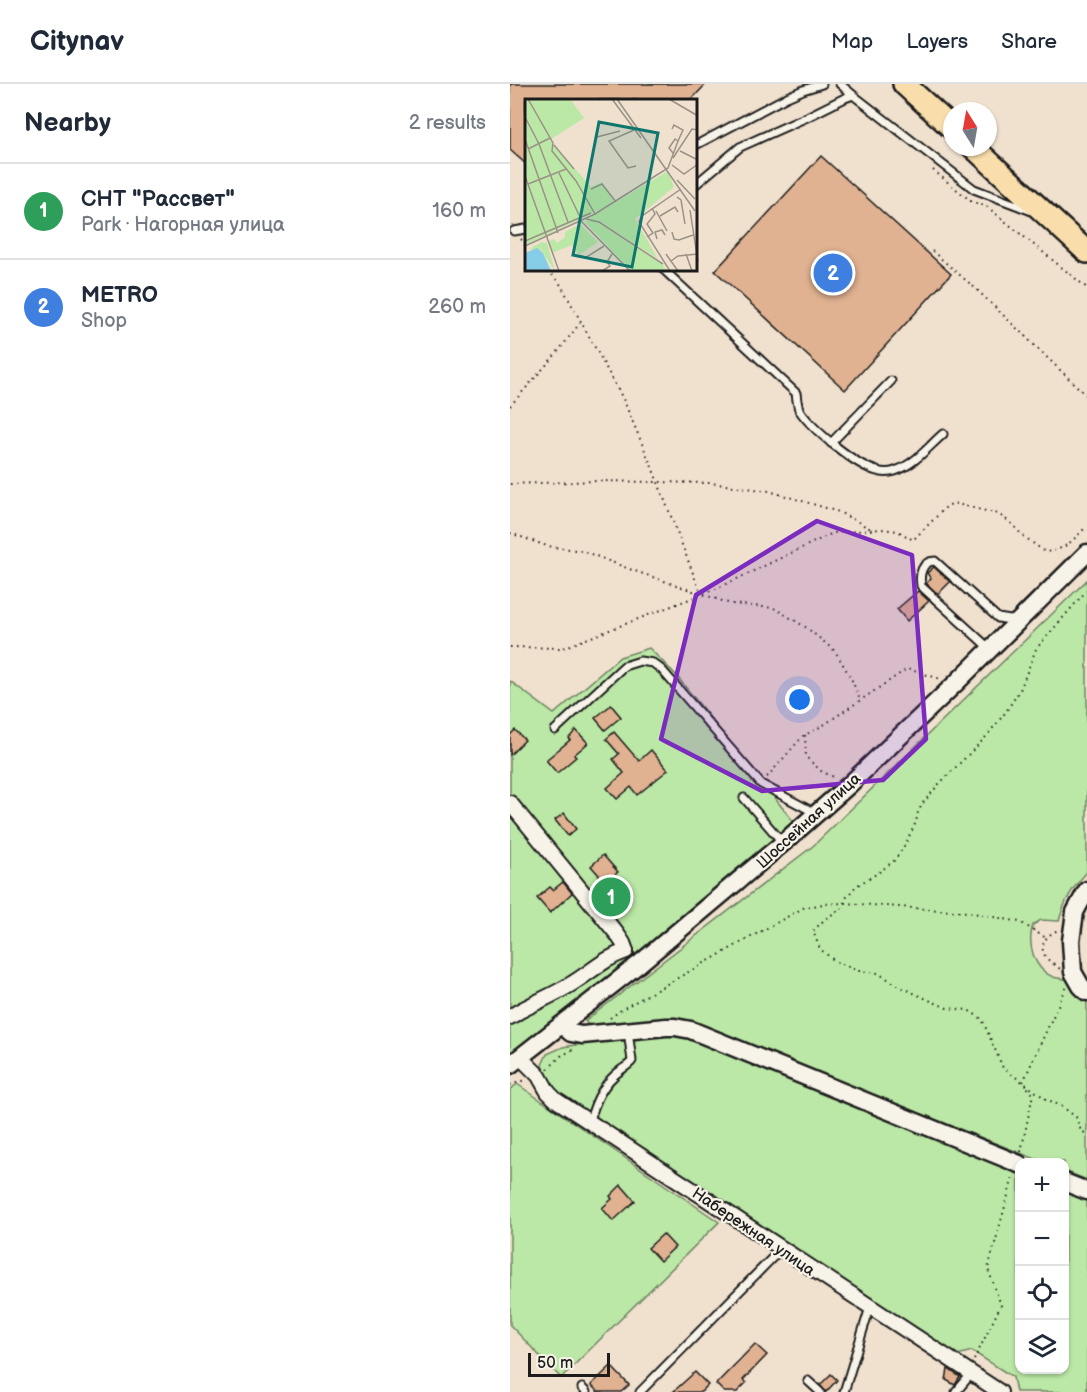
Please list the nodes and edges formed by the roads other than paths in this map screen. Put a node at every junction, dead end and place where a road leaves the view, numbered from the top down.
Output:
1 (822, 84) edge
2 (840, 84) edge
3 (904, 84) edge
4 (853, 95) junction
5 (943, 120) edge
6 (698, 144) edge
7 (983, 156) edge
8 (698, 182) edge
9 (1050, 218) junction
10 (525, 229) edge
11 (514, 231) dead end
12 (1087, 252) edge
13 (666, 272) edge
14 (891, 381) dead end
15 (943, 434) dead end
16 (831, 443) junction
17 (1087, 553) edge
18 (1022, 619) junction
19 (990, 649) junction
20 (555, 730) dead end
21 (744, 798) dead end
22 (510, 803) edge
23 (816, 814) junction
24 (783, 843) junction
25 (1087, 890) edge
26 (626, 951) junction
27 (639, 964) junction
28 (1087, 992) edge
29 (510, 1017) edge
30 (562, 1025) junction
31 (628, 1031) junction
32 (515, 1061) edge
33 (590, 1121) junction
34 (1015, 1162) edge
35 (1069, 1184) edge
36 (1087, 1191) edge
37 (781, 1249) junction
38 (870, 1307) junction
39 (972, 1373) junction
40 (808, 1381) dead end
41 (640, 1392) edge
42 (820, 1392) edge
43 (844, 1392) edge
44 (956, 1392) edge
45 (1000, 1392) edge

1 - 6 lane
2 - 4 lane
3 - 5 main road
4 - 8 lane
4 - 9 lane
7 - 9 main road
9 - 12 main road
10 - 11 lane
13 - 16 lane
14 - 16 lane
15 - 16 lane
17 - 18 street, Шоссейная улица
18 - 19 street, Шоссейная улица
18 - 19 lane
19 - 23 street, Шоссейная улица
20 - 23 lane
21 - 24 lane
22 - 26 street
23 - 24 street, Шоссейная улица
24 - 27 street, Шоссейная улица
25 - 28 street
26 - 27 street
26 - 29 street
27 - 30 street, Шоссейная улица
30 - 31 street
30 - 32 street, Шоссейная улица
31 - 33 lane
31 - 34 street
32 - 33 street, Набережная улица
33 - 37 street, Набережная улица
35 - 36 street
37 - 38 street, Набережная улица
37 - 41 lane
38 - 39 street, Набережная улица
38 - 43 lane
39 - 44 lane
39 - 45 street, Набережная улица
40 - 42 lane

